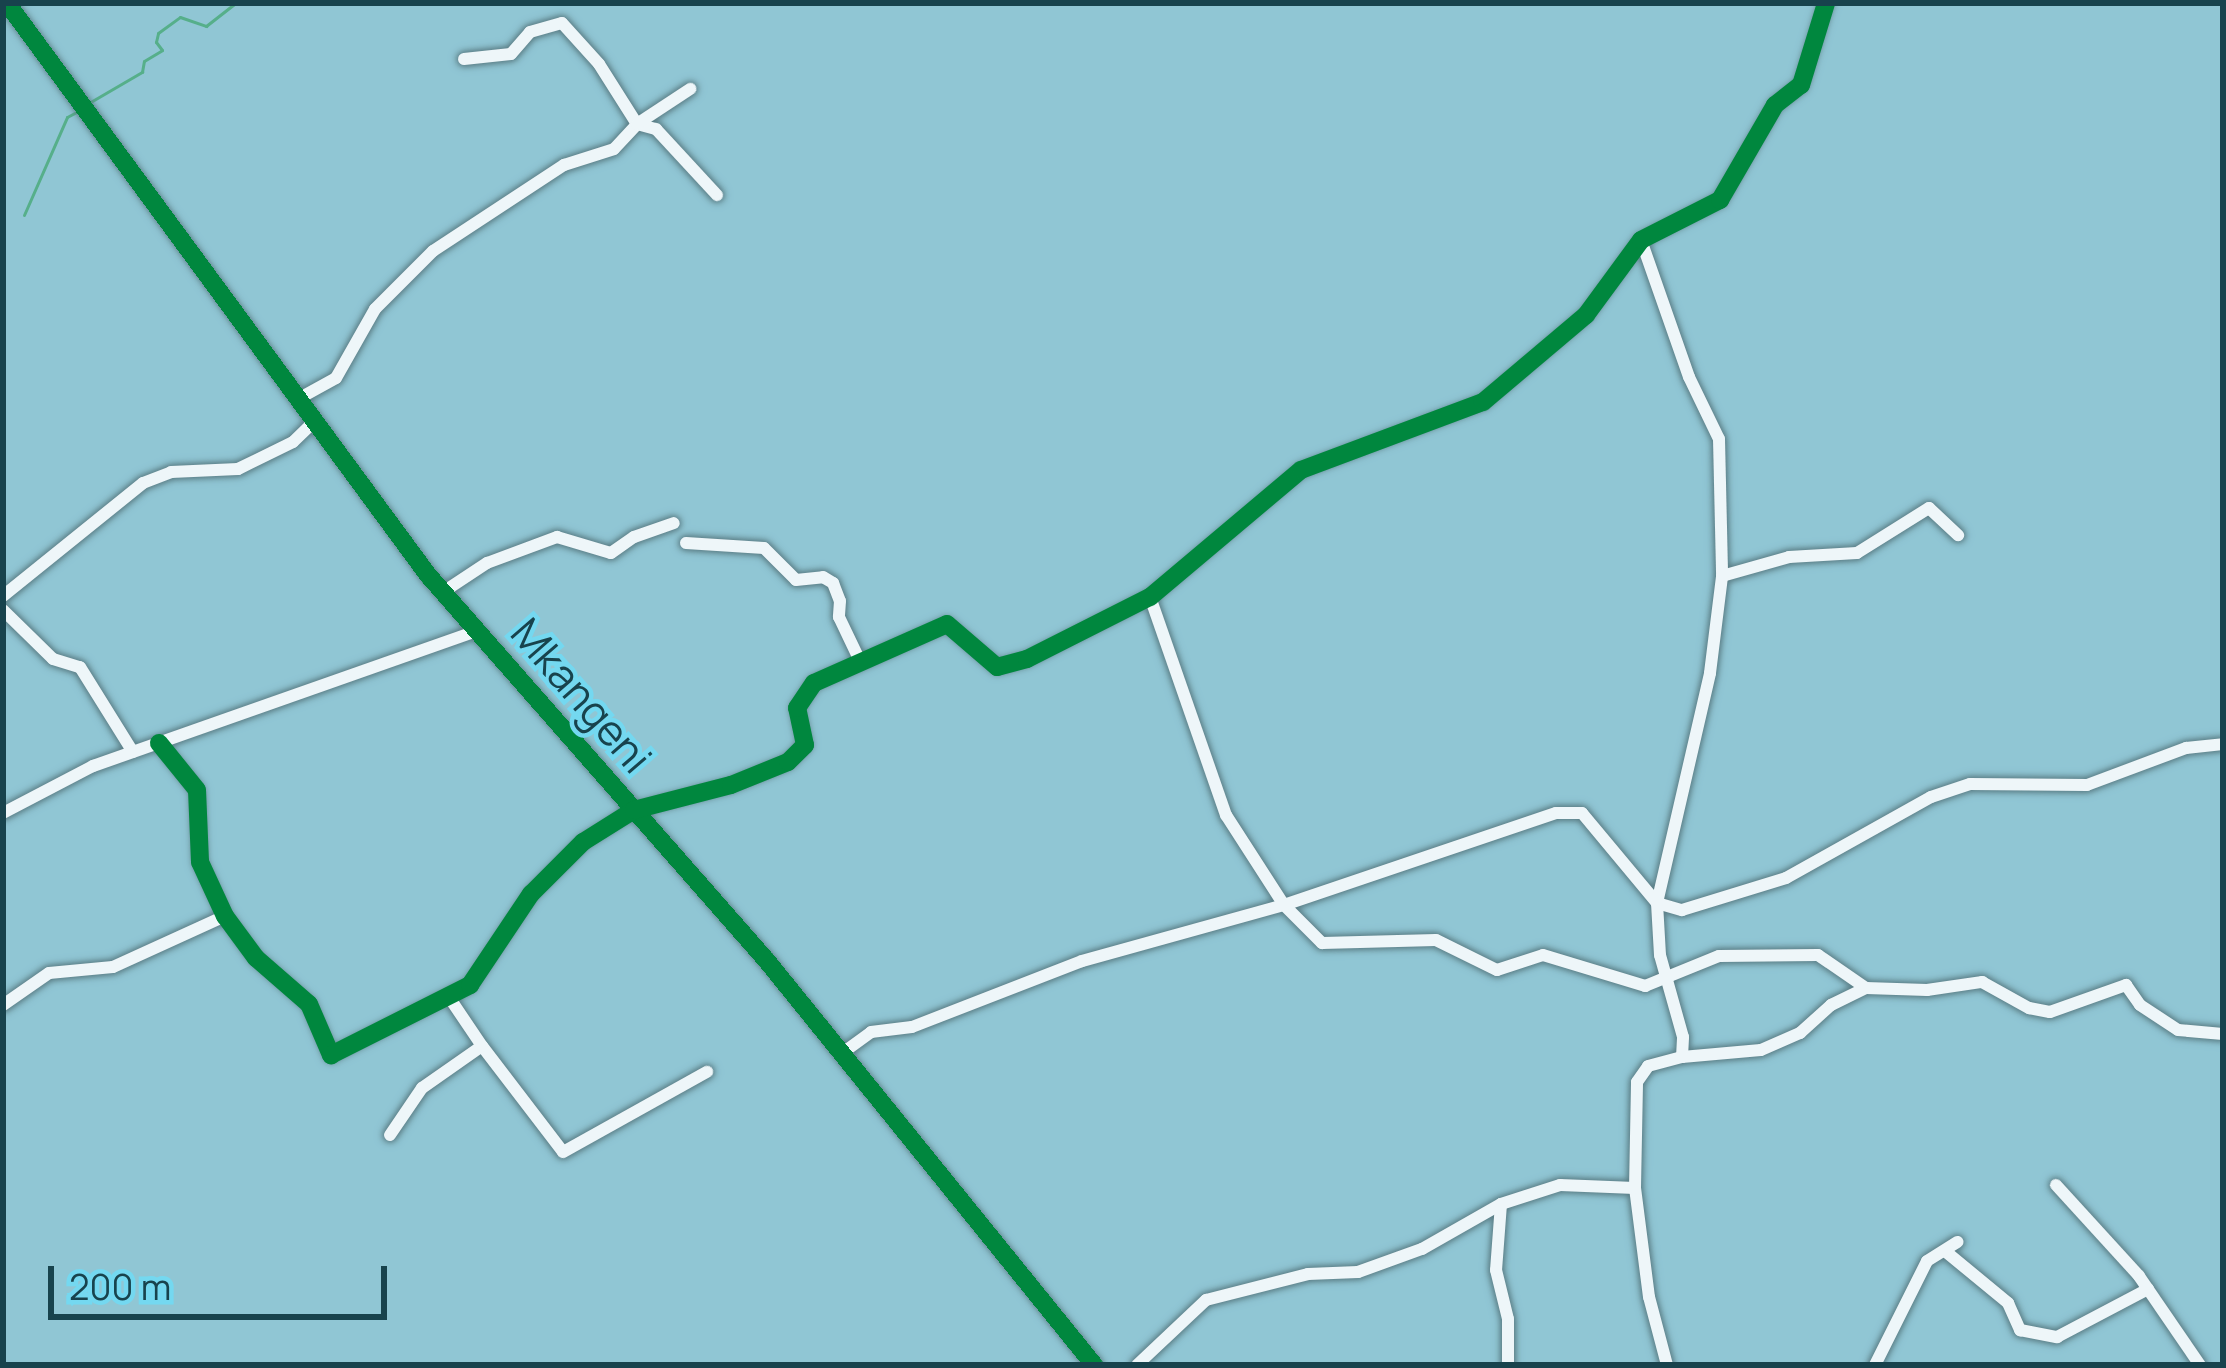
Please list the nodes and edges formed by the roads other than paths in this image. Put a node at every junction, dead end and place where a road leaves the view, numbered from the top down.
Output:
1 (7, 3) edge
2 (1826, 3) edge
3 (464, 59) dead end
4 (690, 89) dead end
5 (638, 124) junction
6 (717, 195) dead end
7 (1641, 240) junction
8 (298, 399) junction
9 (315, 422) junction
10 (674, 523) dead end
11 (1958, 535) dead end
12 (686, 543) dead end
13 (1722, 576) junction
14 (443, 592) junction
15 (3, 596) edge
16 (1150, 597) junction
17 (3, 610) edge
18 (477, 631) junction
19 (859, 659) junction
20 (159, 743) junction
21 (2223, 744) edge
22 (133, 752) junction
23 (634, 810) junction
24 (3, 813) edge
25 (1657, 903) junction
26 (1284, 905) junction
27 (225, 916) junction
28 (1666, 978) junction
29 (1866, 988) junction
30 (448, 997) junction
31 (3, 1005) edge
32 (2223, 1034) edge
33 (482, 1046) junction
34 (841, 1054) junction
35 (1682, 1057) junction
36 (706, 1072) dead end
37 (390, 1135) dead end
38 (2056, 1185) dead end
39 (1636, 1188) junction
40 (1502, 1204) junction
41 (2148, 1289) junction
42 (1094, 1365) edge
43 (1137, 1365) edge
44 (1508, 1365) edge
45 (1667, 1365) edge
46 (1875, 1365) edge
47 (2200, 1365) edge

1 - 8 street, Mkangeni
2 - 7 street
3 - 5 street
4 - 5 street
5 - 6 street
5 - 8 street
7 - 13 street
7 - 16 street
8 - 9 street, Mkangeni
9 - 14 street, Mkangeni
9 - 15 street
10 - 14 street
11 - 13 street
12 - 19 street
13 - 25 street
14 - 18 street, Mkangeni
16 - 19 street
16 - 26 street
17 - 22 street
18 - 20 street
18 - 23 street, Mkangeni
19 - 23 street
20 - 22 street
20 - 27 street
21 - 25 street
22 - 24 street
23 - 30 street
23 - 34 street, Mkangeni
25 - 26 street
25 - 28 street
26 - 28 street
26 - 34 street
27 - 30 street
27 - 31 street
28 - 29 street
28 - 35 street
29 - 32 street
29 - 35 street
30 - 33 street
33 - 36 street
33 - 37 street
34 - 42 street, Mkangeni
35 - 39 street
38 - 41 street
39 - 40 street
39 - 45 street
40 - 43 street
40 - 44 street
41 - 46 street
41 - 47 street

